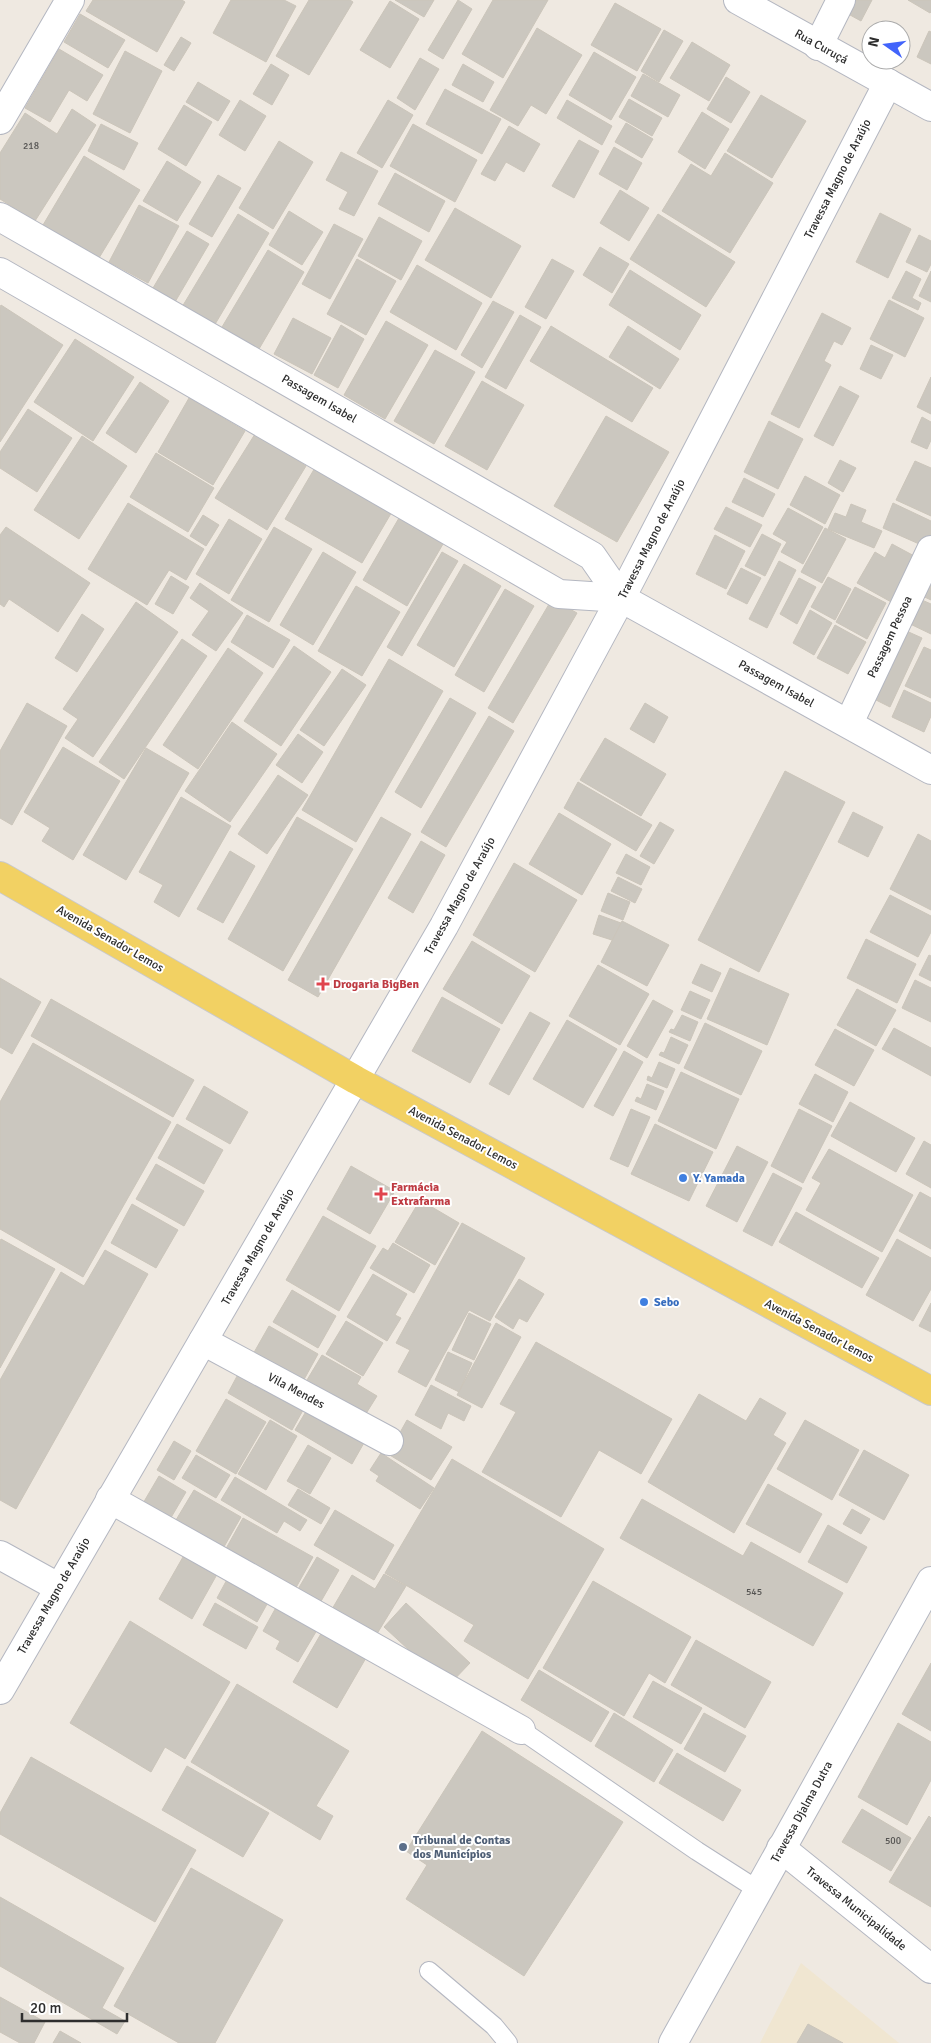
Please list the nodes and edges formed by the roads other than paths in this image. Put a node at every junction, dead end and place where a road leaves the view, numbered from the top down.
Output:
1 (70, 0) edge
2 (738, 0) edge
3 (841, 0) edge
4 (818, 46) junction
5 (888, 83) junction
6 (931, 107) edge
7 (0, 120) edge
8 (0, 217) edge
9 (0, 272) edge
10 (931, 550) edge
11 (621, 598) junction
12 (849, 723) junction
13 (931, 770) edge
14 (0, 876) edge
15 (356, 1080) junction
16 (203, 1341) junction
17 (931, 1391) edge
18 (389, 1441) dead end
19 (110, 1499) junction
20 (0, 1555) edge
21 (931, 1581) edge
22 (58, 1587) junction
23 (0, 1690) edge
24 (521, 1730) joint
25 (781, 1848) junction
26 (758, 1890) junction
27 (931, 1969) edge
28 (429, 1971) dead end
29 (508, 2043) edge
30 (673, 2043) edge

1 - 7 street
2 - 4 street, Rua Curuçá
3 - 4 street
4 - 5 street, Rua Curuçá
5 - 6 street, Rua Curuçá
5 - 11 street, Travessa Magno de Araújo
8 - 11 street, Passagem Isabel
9 - 11 street, Passagem Isabel
10 - 12 street, Passagem Pessoa
11 - 12 street, Passagem Isabel
11 - 15 street, Travessa Magno de Araújo
12 - 13 street, Passagem Isabel
14 - 15 main road, Avenida Senador Lemos
15 - 16 street, Travessa Magno de Araújo
15 - 17 main road, Avenida Senador Lemos
16 - 18 street, Vila Mendes
16 - 19 street, Travessa Magno de Araújo
19 - 22 street, Travessa Magno de Araújo
19 - 24 street
20 - 22 street
21 - 25 street, Travessa Djalma Dutra
22 - 23 street, Travessa Magno de Araújo
24 - 26 lane
25 - 26 street, Travessa Djalma Dutra
25 - 27 street, Travessa Municipalidade
26 - 30 street, Travessa Djalma Dutra
28 - 29 lane

